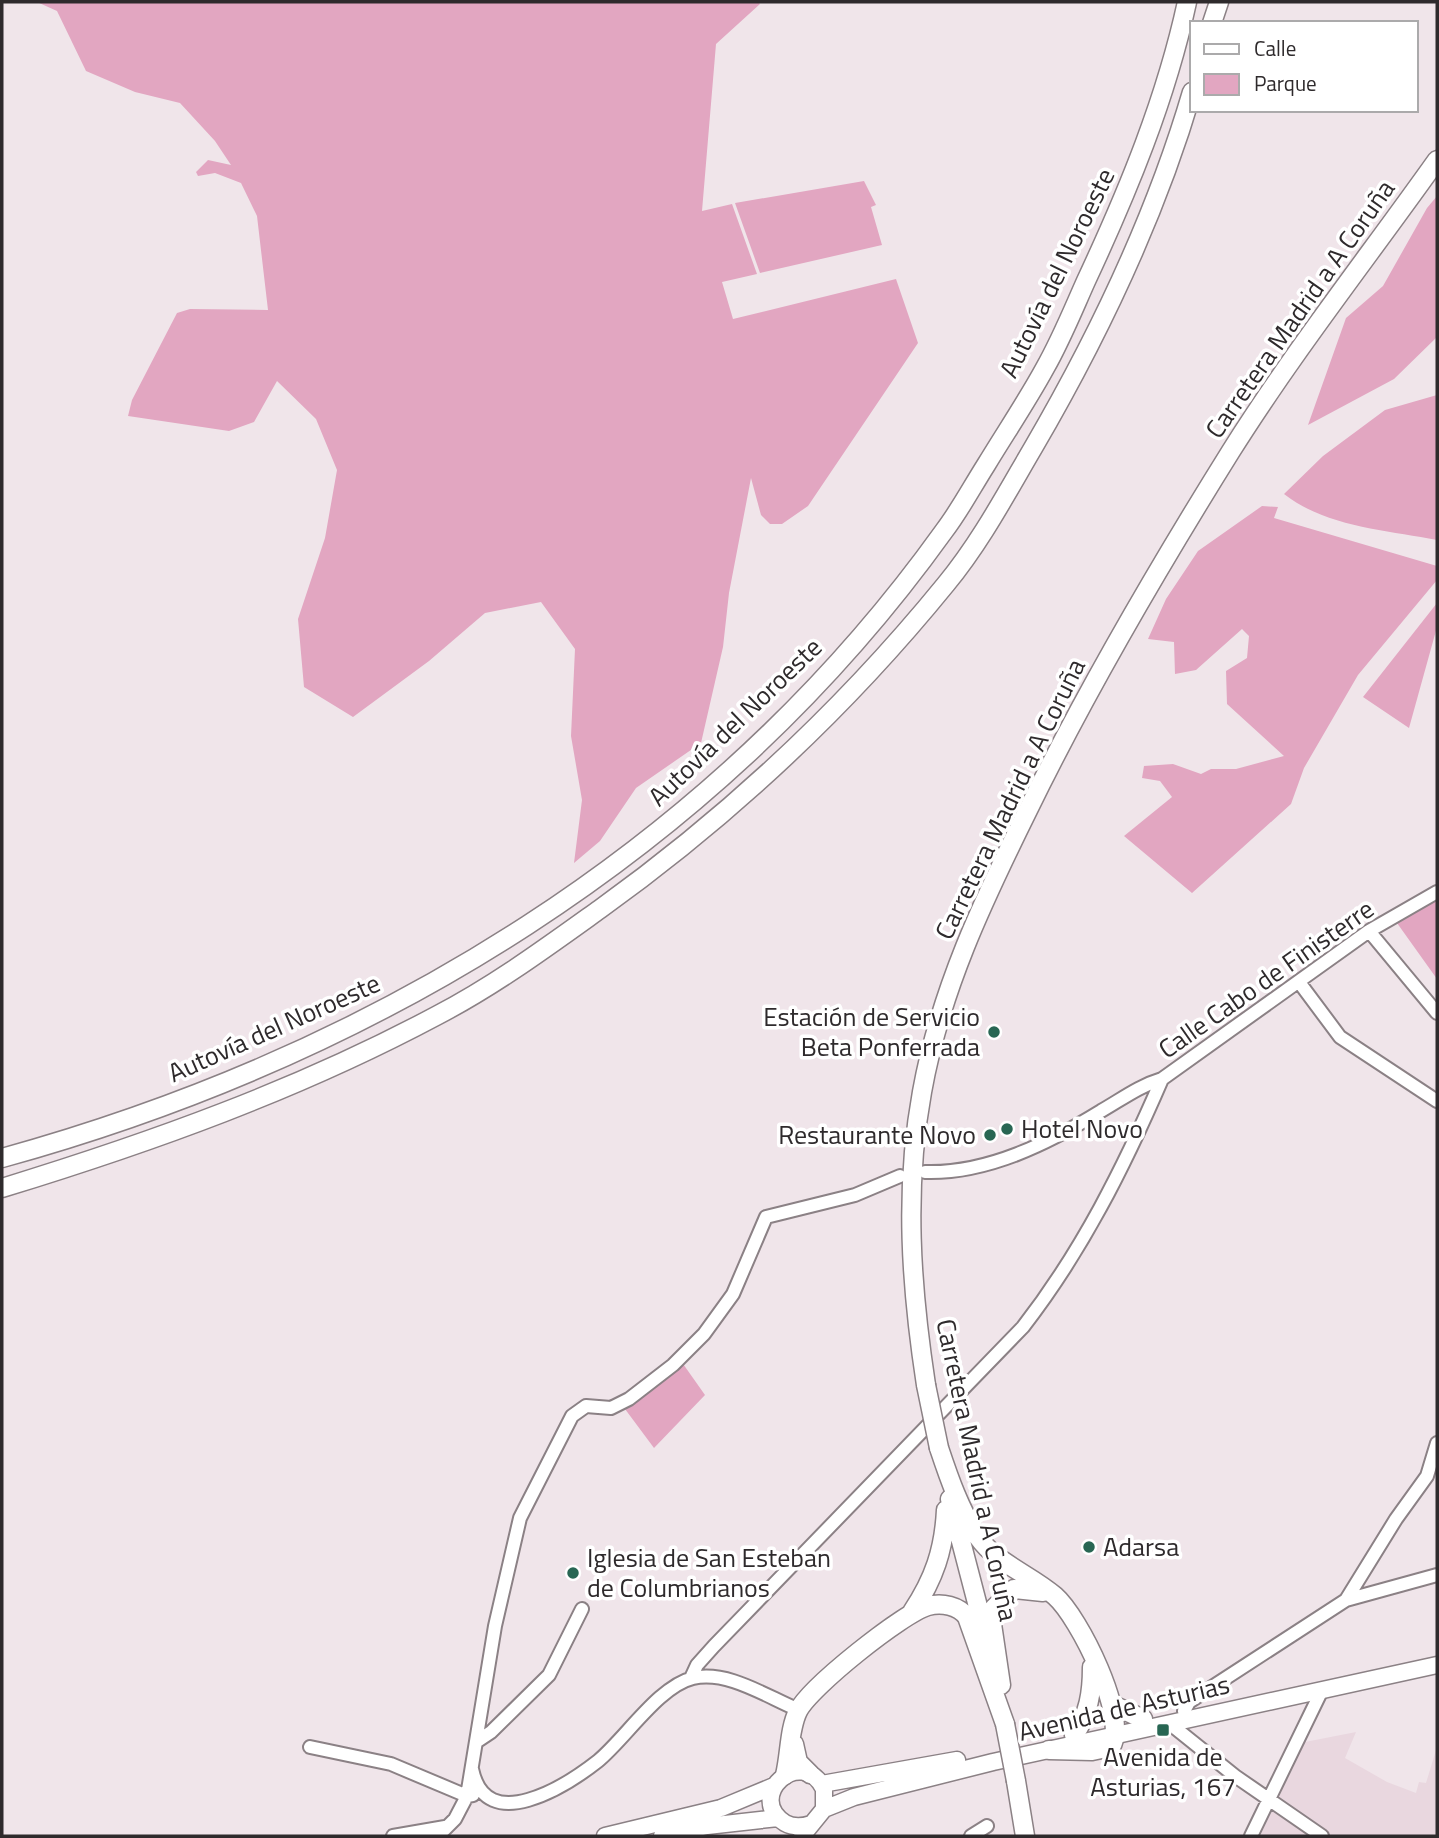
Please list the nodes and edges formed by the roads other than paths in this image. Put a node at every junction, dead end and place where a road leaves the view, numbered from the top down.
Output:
1 (1187, 2) edge
2 (1219, 2) edge
3 (1213, 21) edge
4 (1190, 99) edge
5 (1437, 160) edge
6 (1437, 892) edge
7 (1368, 931) junction
8 (1299, 982) junction
9 (1437, 1013) edge
10 (1162, 1079) junction
11 (1437, 1101) edge
12 (2, 1155) edge
13 (925, 1172) dead end
14 (900, 1176) dead end
15 (2, 1188) edge
16 (1437, 1443) edge
17 (939, 1448) junction
18 (1437, 1575) edge
19 (1054, 1595) junction
20 (1346, 1600) junction
21 (582, 1609) dead end
22 (912, 1612) junction
23 (1437, 1655) edge
24 (1092, 1656) junction
25 (1437, 1665) edge
26 (691, 1678) junction
27 (1321, 1690) junction
28 (799, 1710) junction
29 (1184, 1711) junction
30 (1084, 1718) junction
31 (1143, 1719) joint
32 (1113, 1721) junction
33 (1169, 1723) junction
34 (1005, 1724) junction
35 (1074, 1735) junction
36 (792, 1737) junction
37 (477, 1742) junction
38 (310, 1748) dead end
39 (1049, 1750) joint
40 (471, 1761) junction
41 (816, 1779) junction
42 (780, 1781) junction
43 (484, 1793) junction
44 (467, 1796) junction
45 (1269, 1801) junction
46 (824, 1809) junction
47 (787, 1826) edge
48 (987, 1826) dead end
49 (807, 1830) edge
50 (441, 1832) edge
51 (685, 1834) edge
52 (393, 1836) edge
53 (605, 1836) edge
54 (662, 1836) edge
55 (971, 1836) edge
56 (1025, 1836) edge
57 (1251, 1836) edge
58 (1322, 1836) edge

1 - 12 highway, Autovía del Noroeste
2 - 3 highway
4 - 15 highway, Autovía del Noroeste
5 - 17 highway, Carretera Madrid a A Coruña, bridge
6 - 7 street, Calle Cabo de Finisterre
7 - 8 street, Calle Cabo de Finisterre
7 - 9 street
8 - 10 street, Calle Cabo de Finisterre
8 - 11 street
10 - 13 street, Calle Cabo de Finisterre
10 - 26 street
14 - 37 street
16 - 20 street
17 - 19 highway
17 - 22 highway
17 - 34 highway, Carretera Madrid a A Coruña
18 - 20 street
19 - 24 highway
19 - 34 highway
20 - 29 street
21 - 37 street
22 - 28 highway
22 - 34 highway
23 - 29 main road, Avenida de Asturias
24 - 30 highway
24 - 32 highway
25 - 27 main road, Avenida de Asturias
26 - 28 street
26 - 43 street
27 - 33 main road, Avenida de Asturias
27 - 45 street
28 - 36 highway
29 - 31 main road, Avenida de Asturias
30 - 32 highway
30 - 35 highway
31 - 32 highway
32 - 33 main road, Avenida de Asturias
32 - 35 main road, Avenida de Asturias
32 - 39 highway
33 - 45 street
34 - 56 highway, Carretera Madrid a A Coruña, bridge
35 - 41 main road, Avenida de Asturias
36 - 41 highway
36 - 42 highway
37 - 40 street
38 - 44 street
39 - 46 main road, Avenida de Asturias
40 - 43 street
40 - 44 street
41 - 42 main road
41 - 46 main road
42 - 47 main road
42 - 53 main road
43 - 44 street
44 - 50 street
45 - 57 street
45 - 58 street
46 - 49 main road
47 - 49 main road
47 - 51 main road
48 - 55 street
50 - 52 street
51 - 54 main road

